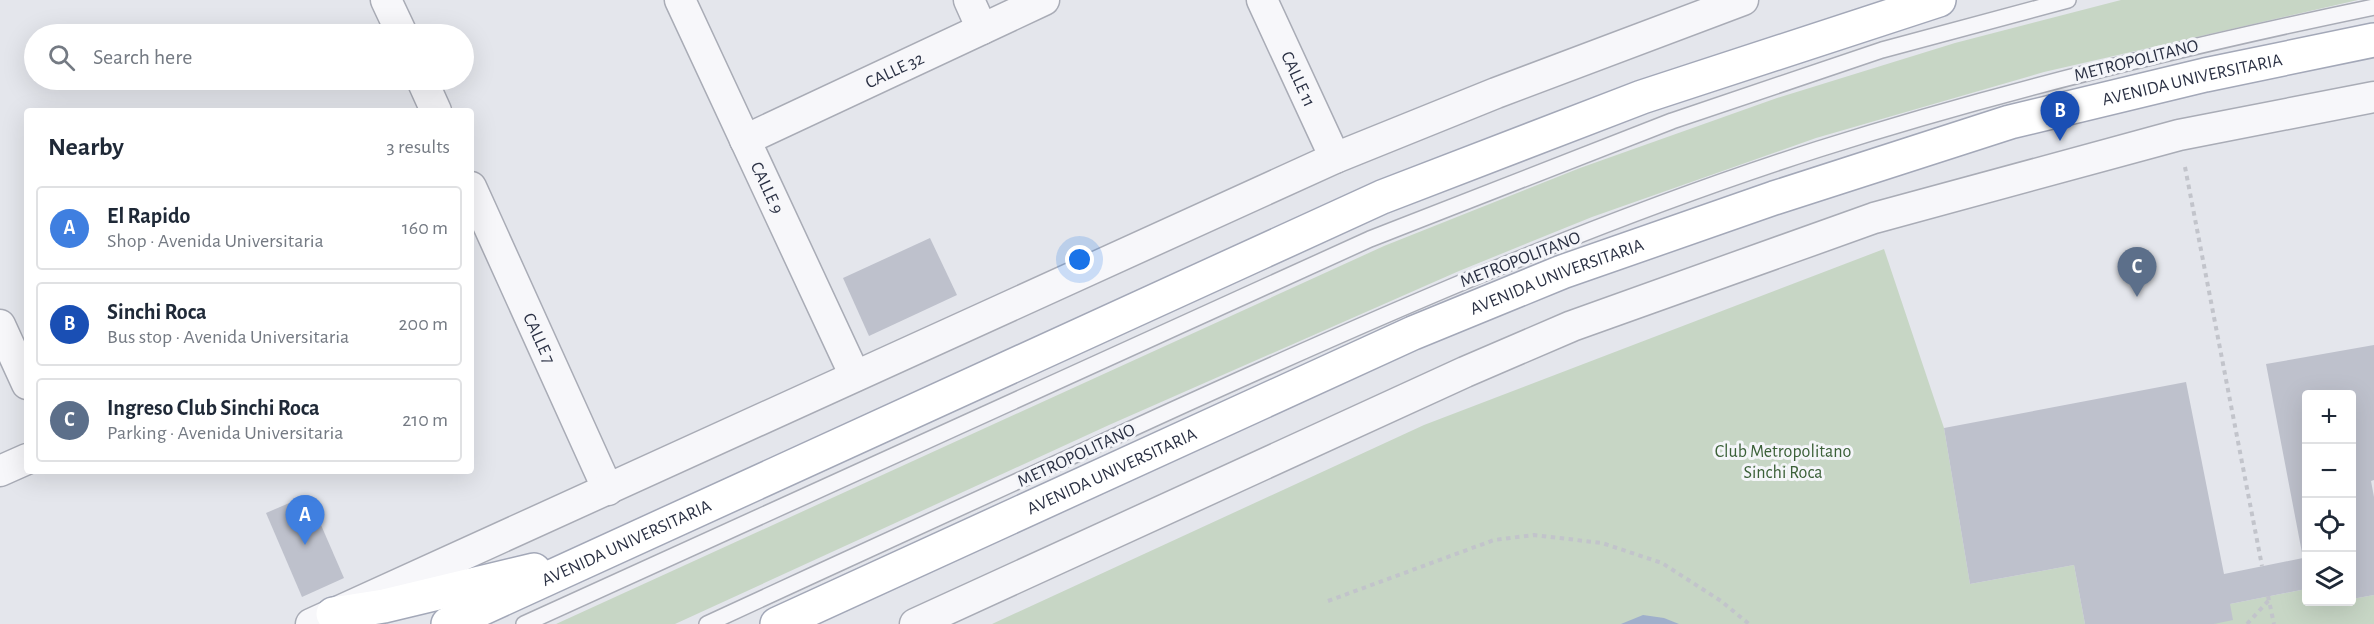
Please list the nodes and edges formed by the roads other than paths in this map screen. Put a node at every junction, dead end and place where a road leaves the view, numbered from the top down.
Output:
1 (386, 0) edge
2 (680, 0) edge
3 (969, 0) edge
4 (1044, 0) edge
5 (1262, 0) edge
6 (1743, 0) edge
7 (1939, 0) edge
8 (2068, 0) edge
9 (2374, 8) edge
10 (397, 24) edge
11 (982, 29) junction
12 (2374, 40) edge
13 (427, 90) edge
14 (2374, 97) edge
15 (435, 108) edge
16 (745, 140) junction
17 (1335, 158) junction
18 (474, 202) edge
19 (483, 246) edge
20 (0, 325) edge
21 (855, 376) junction
22 (24, 377) edge
23 (24, 460) edge
24 (0, 471) edge
25 (608, 490) junction
26 (586, 561) junction
27 (322, 619) edge
28 (448, 624) edge
29 (524, 624) edge
30 (707, 624) edge
31 (777, 624) edge
32 (915, 624) edge

1 - 10 street
2 - 16 street, CALLE 9
3 - 11 street
4 - 11 street, CALLE 32
5 - 17 street, CALLE 11
6 - 17 street
7 - 26 main road, AVENIDA UNIVERSITARIA
8 - 29 lane
9 - 30 lane, METROPOLITANO
11 - 16 street, CALLE 32
12 - 31 main road, AVENIDA UNIVERSITARIA
13 - 15 street
14 - 32 street
16 - 21 street, CALLE 9
17 - 21 street
18 - 19 street, CALLE 7
19 - 25 street, CALLE 7
20 - 22 street
21 - 25 street
23 - 24 street
25 - 27 street
26 - 27 main road
26 - 28 main road, AVENIDA UNIVERSITARIA

